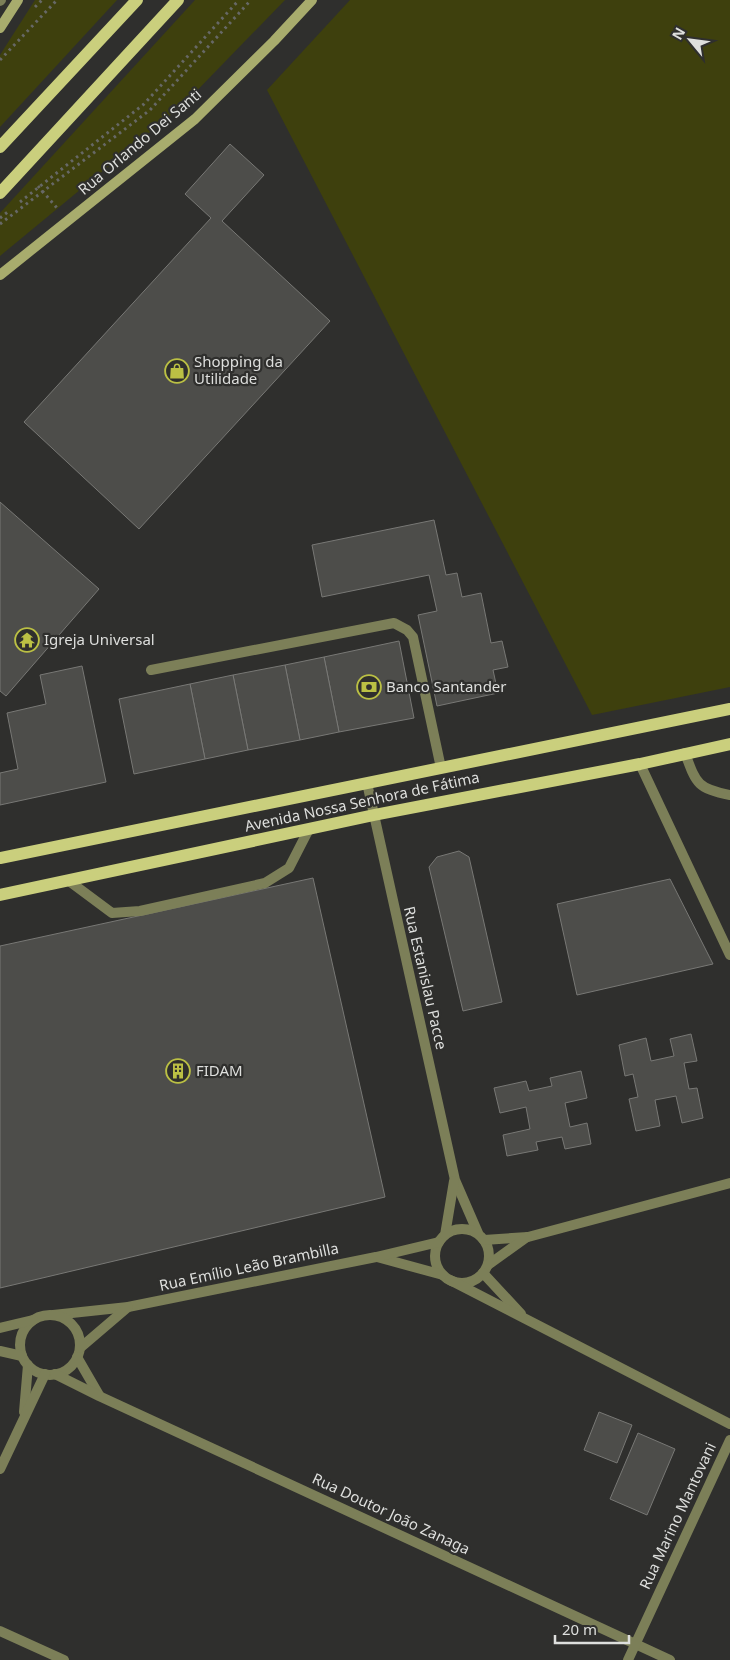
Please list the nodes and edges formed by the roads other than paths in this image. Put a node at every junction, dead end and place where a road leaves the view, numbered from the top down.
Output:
1 (18, 0) edge
2 (137, 0) edge
3 (178, 0) edge
4 (312, 0) edge
5 (0, 28) edge
6 (0, 147) edge
7 (0, 193) edge
8 (0, 275) edge
9 (151, 670) dead end
10 (730, 709) edge
11 (730, 744) edge
12 (685, 753) junction
13 (640, 764) junction
14 (441, 768) junction
15 (367, 783) junction
16 (730, 795) edge
17 (374, 815) junction
18 (309, 829) junction
19 (0, 858) edge
20 (69, 881) junction
21 (0, 895) edge
22 (730, 955) edge
23 (455, 1180) junction
24 (730, 1183) edge
25 (481, 1236) junction
26 (528, 1237) junction
27 (442, 1238) junction
28 (376, 1257) junction
29 (486, 1269) junction
30 (446, 1277) junction
31 (128, 1307) junction
32 (53, 1315) junction
33 (34, 1319) junction
34 (527, 1320) junction
35 (0, 1328) edge
36 (0, 1351) edge
37 (79, 1353) junction
38 (25, 1360) junction
39 (50, 1374) junction
40 (99, 1396) junction
41 (23, 1418) junction
42 (730, 1424) edge
43 (730, 1440) edge
44 (0, 1469) edge
45 (0, 1631) edge
46 (636, 1644) junction
47 (64, 1660) edge
48 (628, 1660) edge
49 (670, 1660) edge

1 - 5 main road
2 - 6 main road
3 - 7 main road
4 - 8 main road, Rua Orlando Dei Santi
9 - 14 street
10 - 14 main road, Avenida Nossa Senhora de Fátima
11 - 12 main road, Avenida Nossa Senhora de Fátima
12 - 13 main road, Avenida Nossa Senhora de Fátima
12 - 16 street
13 - 17 main road, Avenida Nossa Senhora de Fátima
13 - 22 street
14 - 15 main road, Avenida Nossa Senhora de Fátima
15 - 17 street, Rua Estanislau Pacce
15 - 19 main road, Avenida Nossa Senhora de Fátima
17 - 18 main road, Avenida Nossa Senhora de Fátima
17 - 23 street, Rua Estanislau Pacce
18 - 20 main road, Avenida Nossa Senhora de Fátima
18 - 20 street
20 - 21 main road, Avenida Nossa Senhora de Fátima
23 - 25 street, Rua Estanislau Pacce
23 - 27 street, Rua Estanislau Pacce
24 - 26 street
25 - 26 street
25 - 27 street
25 - 29 street
26 - 29 street
27 - 28 street, Rua Emílio Leão Brambilla
27 - 30 street
28 - 30 street, Rua Emílio Leão Brambilla
28 - 31 street, Rua Emílio Leão Brambilla
29 - 30 street
29 - 34 street
30 - 34 street
31 - 32 street, Rua Emílio Leão Brambilla
31 - 37 street, Rua Emílio Leão Brambilla
32 - 33 street
32 - 37 street
33 - 35 street
33 - 38 street
34 - 42 street
36 - 38 street
37 - 39 street
37 - 40 street
38 - 39 street
38 - 41 street
39 - 40 street, Rua Doutor João Zanaga
39 - 41 street
40 - 46 street, Rua Doutor João Zanaga
41 - 44 street
43 - 46 street, Rua Marino Mantovani
45 - 47 street
46 - 48 street, Rua Marino Mantovani
46 - 49 street, Rua Doutor João Zanaga

